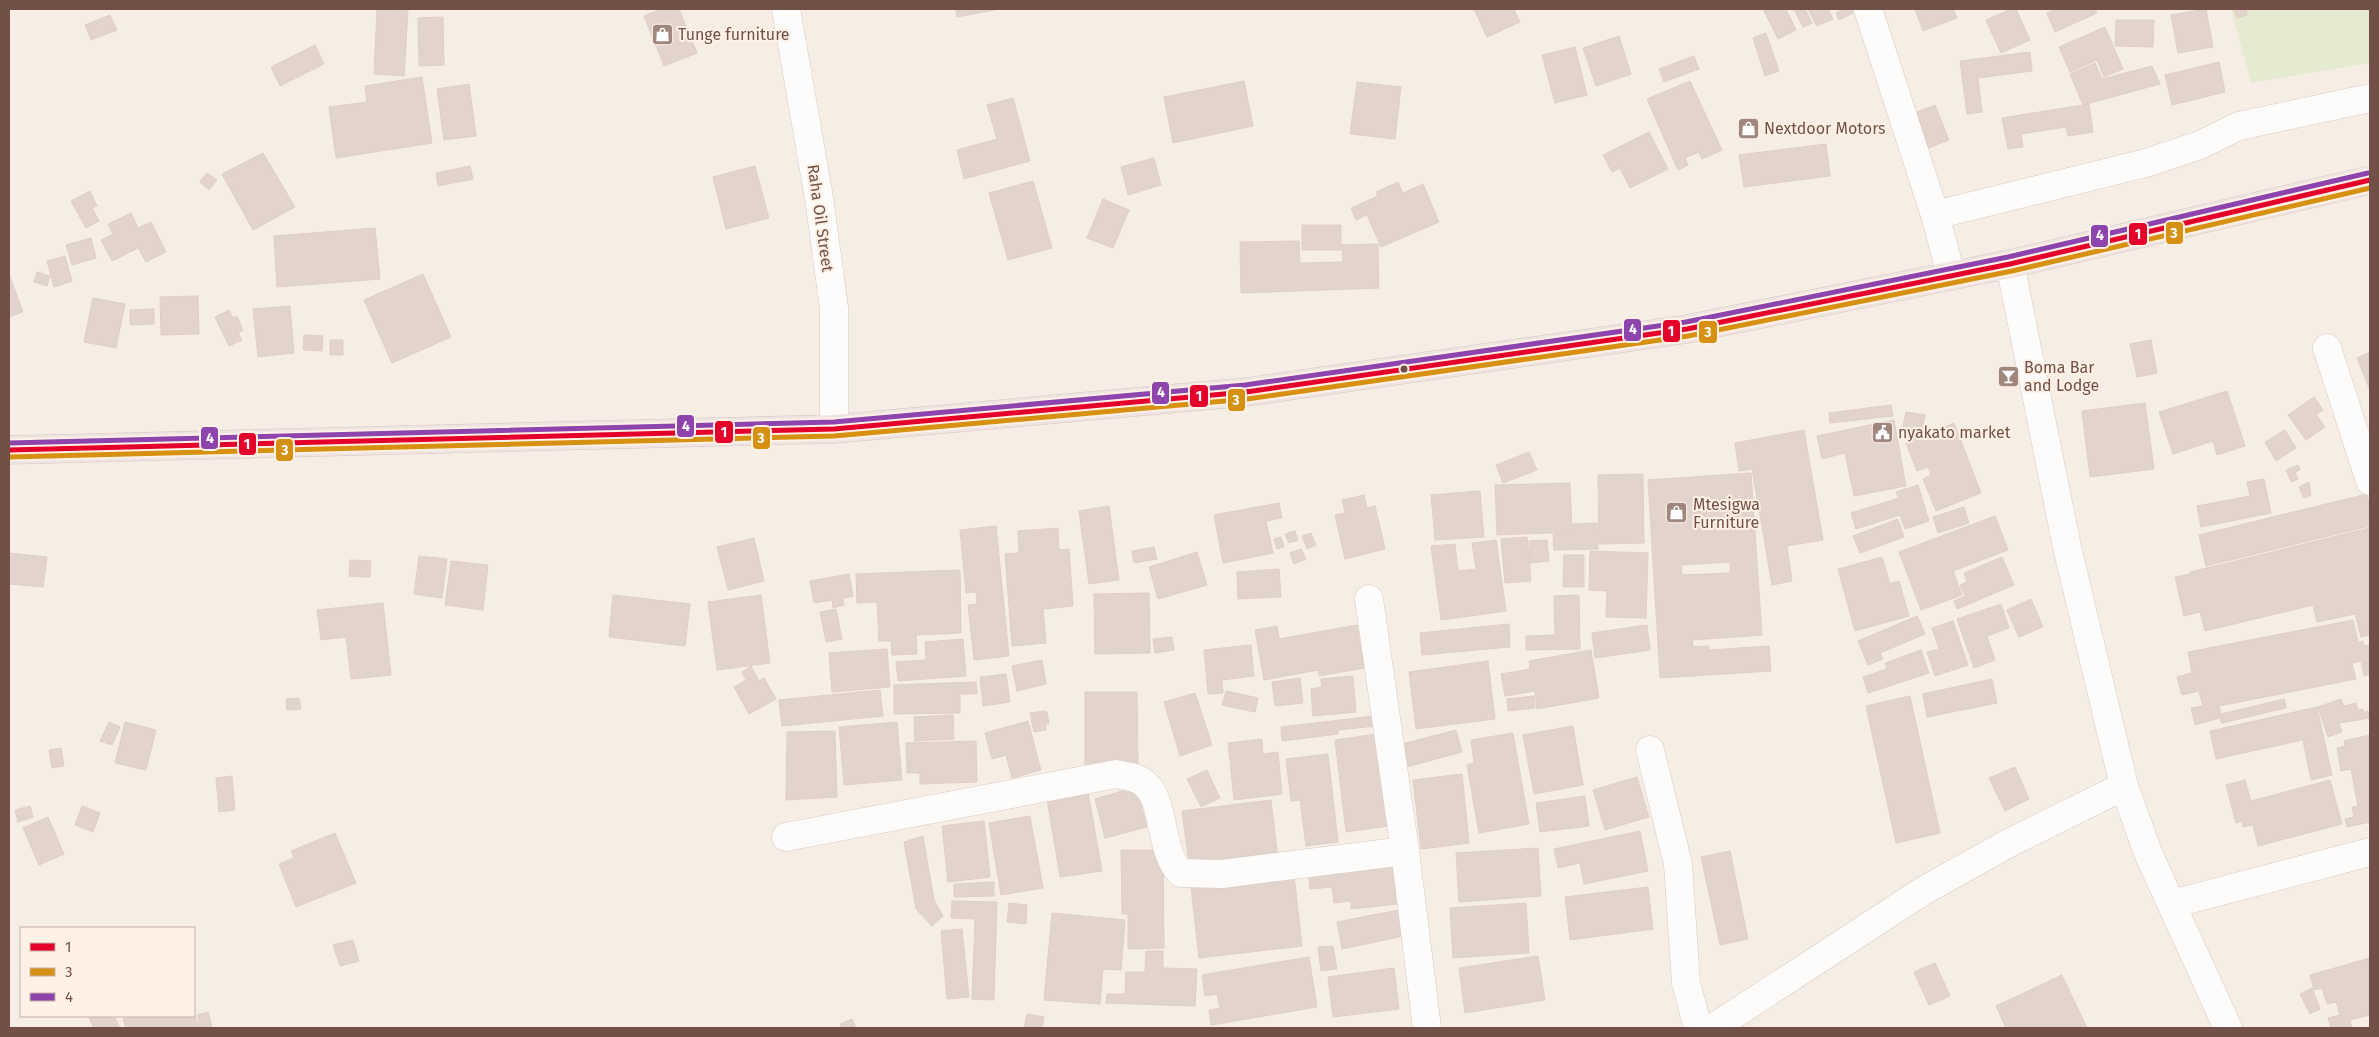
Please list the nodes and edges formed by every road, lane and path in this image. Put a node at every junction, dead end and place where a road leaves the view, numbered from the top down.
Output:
1 (786, 9) edge
2 (1868, 9) edge
3 (2370, 98) edge
4 (2370, 180) edge
5 (1935, 215) junction
6 (2010, 264) junction
7 (1951, 275) junction
8 (2327, 348) dead end
9 (834, 430) junction
10 (9, 450) edge
11 (2370, 481) edge
12 (1369, 599) dead end
13 (1650, 750) dead end
14 (2124, 786) junction
15 (786, 836) dead end
16 (1405, 851) junction
17 (2370, 852) edge
18 (2172, 904) junction
19 (1427, 1028) edge
20 (1698, 1028) edge
21 (1713, 1028) edge
22 (2228, 1028) edge

1 - 9 street, Raha Oil Street
2 - 5 street
3 - 5 street
4 - 6 highway
5 - 7 street
6 - 7 highway
6 - 14 street
7 - 9 highway
8 - 11 street
9 - 10 highway
12 - 16 street
13 - 20 street
14 - 18 street
14 - 21 street
15 - 16 street
16 - 19 street
17 - 18 street
18 - 22 street

